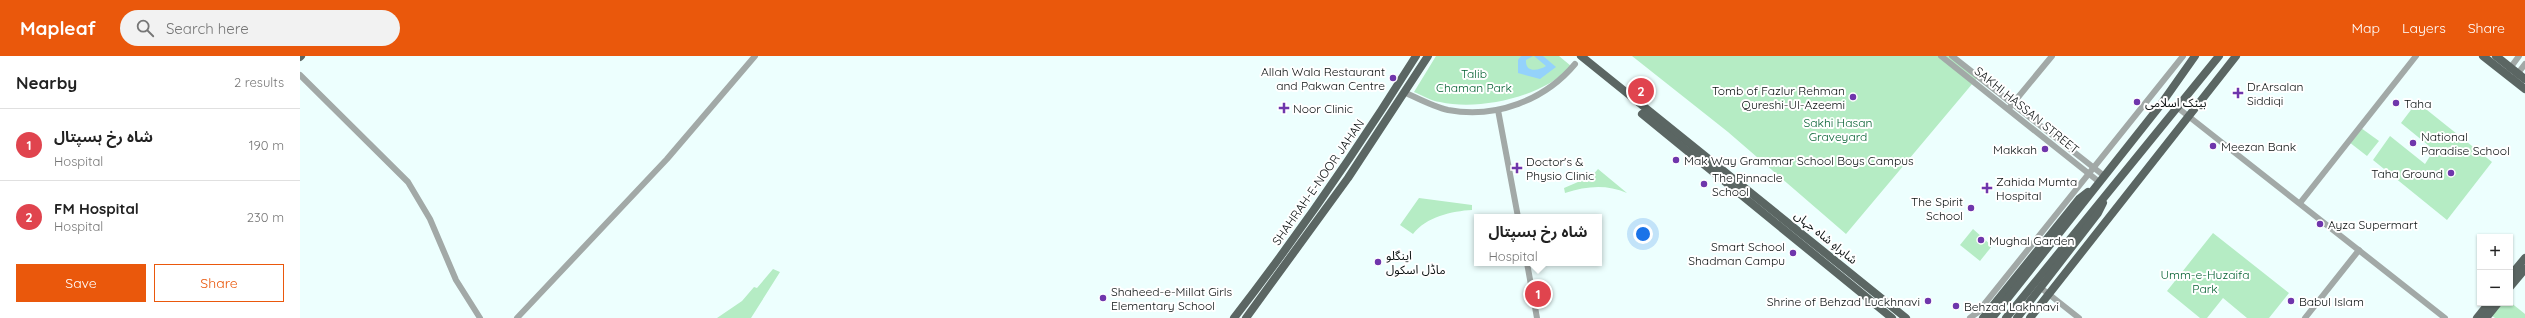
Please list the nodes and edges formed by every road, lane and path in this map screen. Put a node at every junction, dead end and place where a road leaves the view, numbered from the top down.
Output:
1 (755, 56) edge
2 (1416, 56) edge
3 (1428, 56) edge
4 (1581, 56) edge
5 (1941, 56) edge
6 (1952, 56) edge
7 (2052, 56) edge
8 (2183, 56) edge
9 (2195, 56) edge
10 (2219, 56) edge
11 (2236, 56) edge
12 (2416, 56) edge
13 (2483, 56) edge
14 (2496, 56) edge
15 (2519, 56) edge
16 (1574, 60) edge
17 (2525, 64) edge
18 (2510, 68) junction
19 (2517, 74) junction
20 (300, 75) edge
21 (2525, 79) edge
22 (2525, 89) edge
23 (1406, 93) junction
24 (2012, 104) junction
25 (2178, 108) junction
26 (1498, 110) junction
27 (2008, 110) junction
28 (2188, 116) junction
29 (1650, 117) junction
30 (2091, 171) junction
31 (1341, 173) junction
32 (1348, 178) junction
33 (2100, 178) junction
34 (2092, 189) junction
35 (2105, 198) junction
36 (2300, 203) junction
37 (1517, 214) edge
38 (1301, 227) junction
39 (1310, 234) junction
40 (2359, 250) junction
41 (2525, 258) edge
42 (1528, 266) edge
43 (2525, 269) edge
44 (2513, 272) edge
45 (2513, 284) edge
46 (2040, 288) junction
47 (2048, 295) junction
48 (2487, 306) edge
49 (2496, 306) edge
50 (480, 318) edge
51 (517, 318) edge
52 (1234, 318) edge
53 (1246, 318) edge
54 (1537, 318) edge
55 (1892, 318) edge
56 (1906, 318) edge
57 (1970, 318) edge
58 (1983, 318) edge
59 (1992, 318) edge
60 (2006, 318) edge
61 (2018, 318) edge
62 (2030, 318) edge
63 (2079, 318) edge
64 (2305, 318) edge
65 (2445, 318) edge
66 (2477, 318) edge
67 (2486, 318) edge

1 - 51 street
2 - 31 main road, SHAHRAH-E-NOOR JAHAN
3 - 23 main road, SHAHRAH-E-NOOR JAHAN
4 - 29 main road
5 - 27 street, SAKHI HASSAN STREET
6 - 24 street, SAKHI HASSAN STREET
7 - 24 street
8 - 30 street
9 - 33 main road
10 - 25 main road
11 - 28 main road
12 - 36 street
13 - 18 main road
14 - 18 main road
15 - 18 street
16 - 26 street
16 - 29 main road
17 - 19 street
18 - 19 main road
18 - 19 street
19 - 21 main road
19 - 22 main road
20 - 50 street
23 - 26 street
23 - 32 main road, SHAHRAH-E-NOOR JAHAN
24 - 27 street
24 - 30 street, SAKHI HASSAN STREET
25 - 28 street
25 - 35 main road
26 - 37 street
27 - 30 street, SAKHI HASSAN STREET
28 - 36 street
28 - 47 main road
29 - 55 main road, شاہراہِ شاہ جہاں
29 - 56 main road, شاہراہِ شاہ جہاں
30 - 33 street, SAKHI HASSAN STREET
30 - 57 street
31 - 32 main road
31 - 38 main road, SHAHRAH-E-NOOR JAHAN
32 - 39 main road, SHAHRAH-E-NOOR JAHAN
33 - 34 main road
34 - 58 main road
34 - 59 main road
35 - 46 main road
35 - 60 main road
36 - 40 street
38 - 39 main road
38 - 52 main road, SHAHRAH-E-NOOR JAHAN
39 - 53 main road, SHAHRAH-E-NOOR JAHAN
40 - 64 street
40 - 65 street
41 - 44 main road
42 - 54 street
43 - 45 main road
46 - 47 street
46 - 61 main road
47 - 62 main road
47 - 63 street
48 - 66 main road
49 - 67 main road

